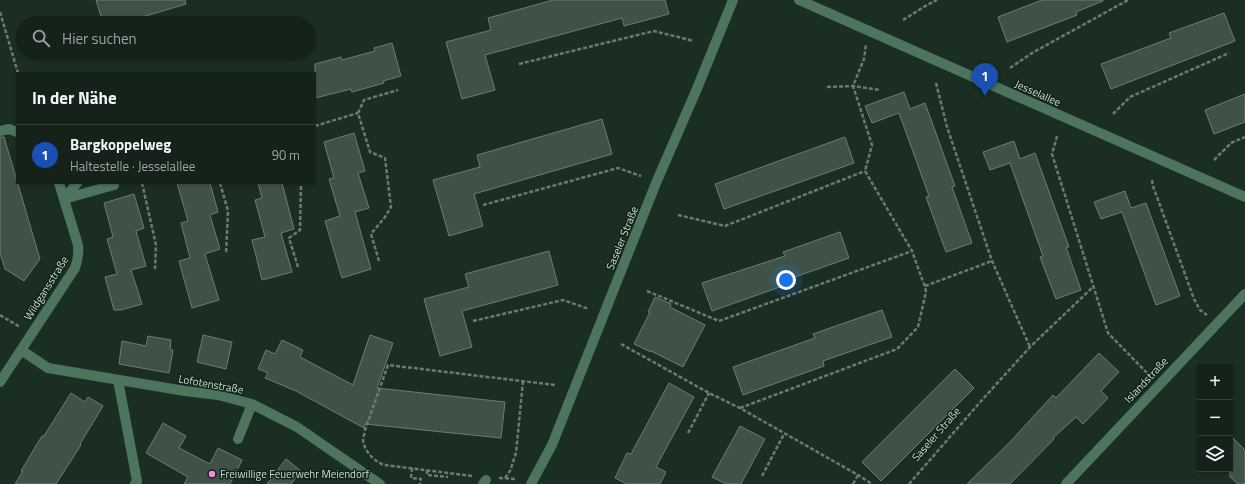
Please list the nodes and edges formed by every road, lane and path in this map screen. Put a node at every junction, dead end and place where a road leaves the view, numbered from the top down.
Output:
1 (733, 0) edge
2 (799, 0) edge
3 (937, 0) edge
4 (1128, 0) edge
5 (0, 12) edge
6 (903, 20) dead end
7 (694, 41) dead end
8 (865, 51) dead end
9 (1229, 53) dead end
10 (519, 64) dead end
11 (1010, 68) dead end
12 (18, 72) edge
13 (936, 83) dead end
14 (853, 86) junction
15 (827, 88) dead end
16 (398, 90) dead end
17 (880, 90) dead end
18 (358, 113) junction
19 (1113, 114) dead end
20 (316, 126) edge
21 (0, 132) edge
22 (16, 132) edge
23 (1057, 136) dead end
24 (1245, 137) edge
25 (1214, 160) dead end
26 (865, 171) junction
27 (641, 176) dead end
28 (1152, 180) dead end
29 (59, 184) edge
30 (76, 184) edge
31 (114, 184) edge
32 (142, 184) edge
33 (220, 184) edge
34 (301, 184) edge
35 (1245, 197) edge
36 (64, 199) junction
37 (483, 205) dead end
38 (678, 214) dead end
39 (912, 250) junction
40 (226, 254) dead end
41 (379, 261) dead end
42 (992, 261) junction
43 (298, 267) dead end
44 (155, 269) dead end
45 (925, 286) junction
46 (1094, 286) junction
47 (647, 291) dead end
48 (1245, 294) edge
49 (588, 309) dead end
50 (1200, 310) dead end
51 (0, 315) edge
52 (473, 321) dead end
53 (31, 334) junction
54 (621, 344) dead end
55 (1030, 347) junction
56 (21, 350) junction
57 (118, 380) junction
58 (523, 381) junction
59 (0, 382) edge
60 (555, 385) dead end
61 (1158, 385) junction
62 (709, 393) junction
63 (252, 404) junction
64 (740, 408) junction
65 (688, 433) dead end
66 (784, 434) junction
67 (238, 439) dead end
68 (412, 468) junction
69 (427, 470) junction
70 (858, 475) junction
71 (472, 476) dead end
72 (762, 476) dead end
73 (448, 477) dead end
74 (505, 478) junction
75 (516, 479) dead end
76 (487, 480) edge
77 (135, 484) edge
78 (380, 484) edge
79 (420, 484) edge
80 (531, 484) edge
81 (853, 484) edge
82 (872, 484) edge
83 (909, 484) edge
84 (1066, 484) edge

1 - 80 street, Saseler Straße
2 - 35 street, Jesselallee
3 - 6 path
4 - 11 path
5 - 12 path
7 - 10 path
8 - 14 path
9 - 19 path
13 - 42 path
14 - 15 path
14 - 17 path
14 - 26 path
16 - 18 path
18 - 20 path
18 - 41 path
21 - 22 street
23 - 46 path
24 - 25 path
26 - 38 path
26 - 39 path
27 - 37 path
28 - 50 path
29 - 36 street, Wildgansstraße
30 - 36 street
31 - 36 street
32 - 44 path
33 - 40 path
34 - 43 path
36 - 53 street, Wildgansstraße
39 - 45 path
39 - 47 path
42 - 45 path
42 - 55 path
45 - 64 path
46 - 55 path, Saseler Straße
46 - 61 path
48 - 61 street, Islandstraße
49 - 52 path
51 - 53 path
53 - 56 street, Wildgansstraße
54 - 62 path
55 - 83 path, Saseler Straße
56 - 57 street, Lofotenstraße
56 - 59 street, Wildgansstraße
57 - 63 street, Lofotenstraße
57 - 77 street
58 - 60 path
58 - 68 path
58 - 74 path
61 - 84 street, Islandstraße
62 - 64 path
62 - 65 path
63 - 67 street
63 - 78 street, Lofotenstraße
64 - 66 path
66 - 70 path
66 - 72 path
68 - 69 path
68 - 79 path
69 - 71 path
69 - 73 path
70 - 81 path
70 - 82 path
74 - 75 path
74 - 76 path

